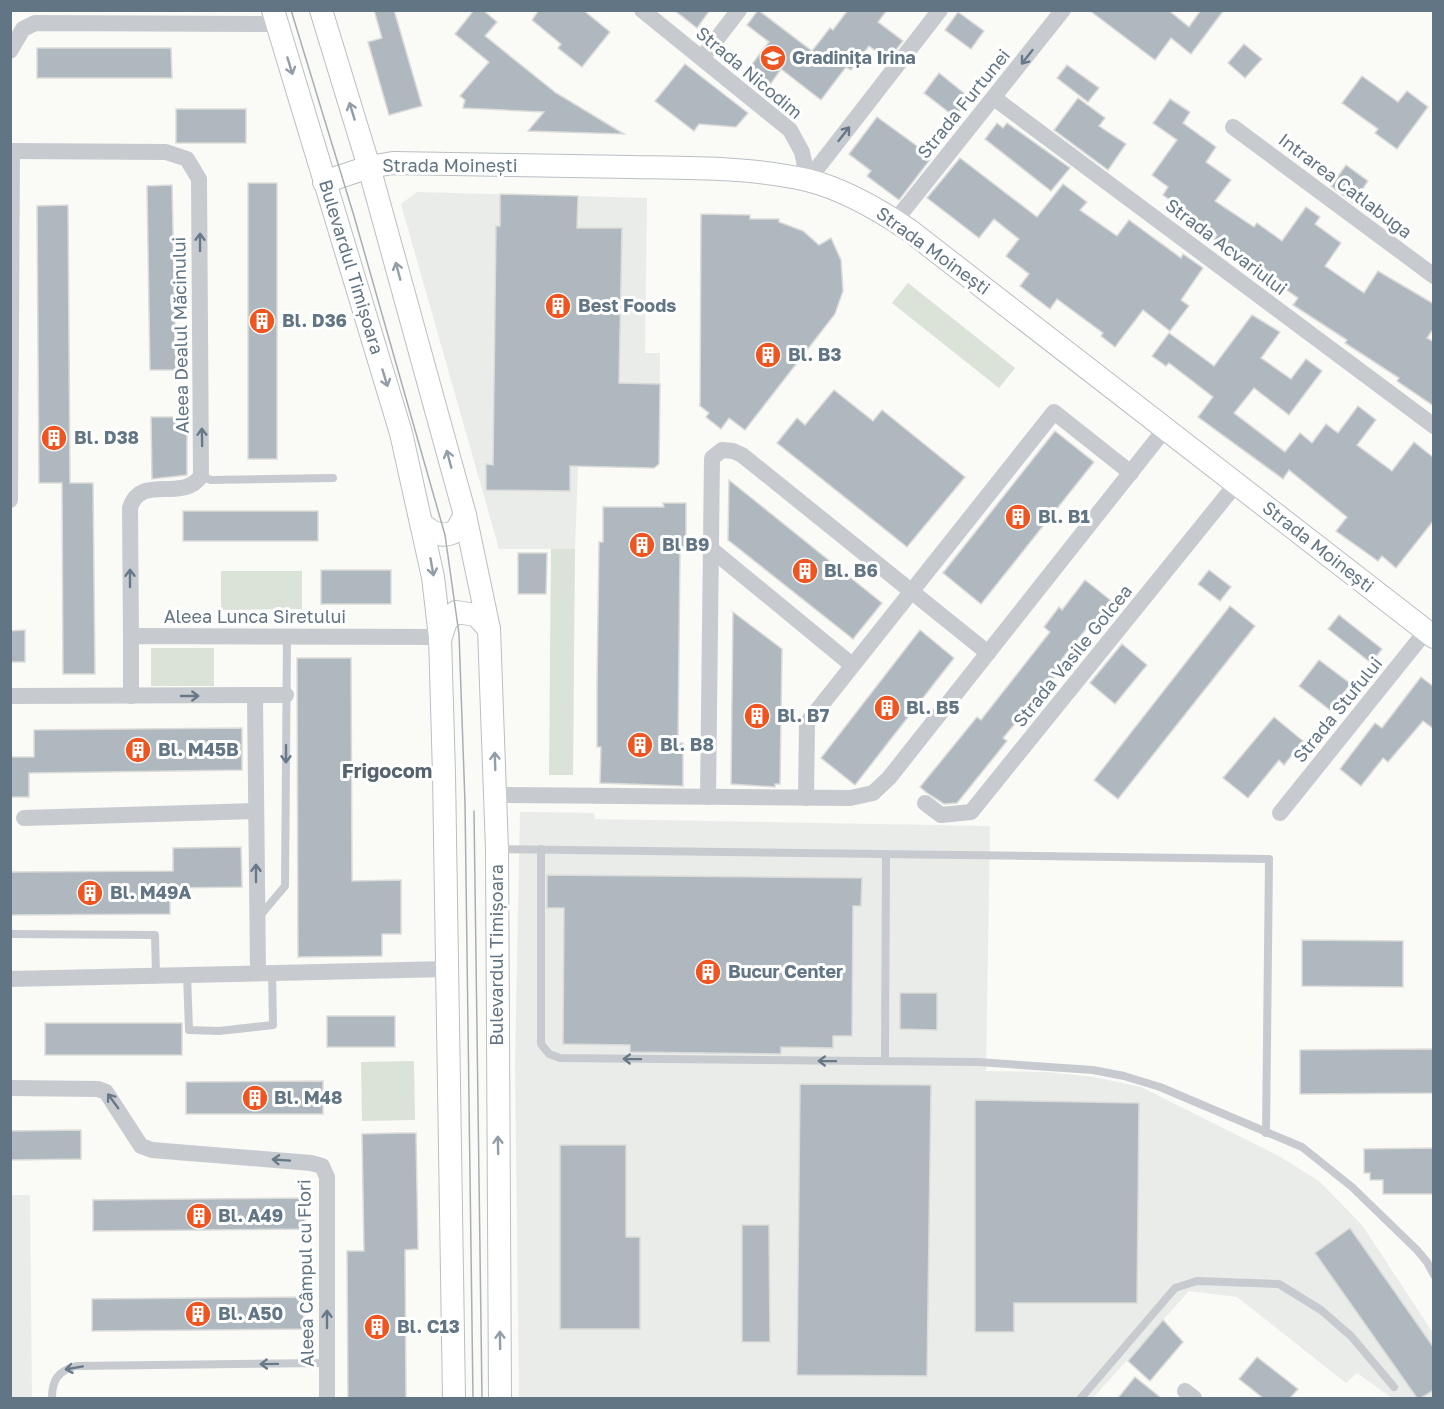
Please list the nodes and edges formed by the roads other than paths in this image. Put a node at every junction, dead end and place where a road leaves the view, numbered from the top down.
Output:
1 (321, 10) edge
2 (642, 10) edge
3 (739, 10) edge
4 (940, 10) edge
5 (1063, 10) edge
6 (65, 17) edge
7 (275, 17) edge
8 (10, 51) edge
9 (702, 58) junction
10 (994, 98) junction
11 (1233, 127) dead end
12 (11, 151) edge
13 (369, 167) junction
14 (808, 180) junction
15 (324, 182) junction
16 (895, 221) junction
17 (1434, 276) edge
18 (1434, 426) edge
19 (1165, 429) junction
20 (1131, 473) junction
21 (201, 476) junction
22 (333, 478) dead end
23 (1236, 484) junction
24 (10, 500) edge
25 (465, 515) junction
26 (423, 525) junction
27 (711, 549) junction
28 (912, 591) junction
29 (489, 629) junction
30 (1430, 634) edge
31 (131, 636) junction
32 (287, 637) junction
33 (440, 638) junction
34 (988, 653) junction
35 (852, 665) junction
36 (255, 695) junction
37 (286, 695) junction
38 (10, 696) edge
39 (131, 696) junction
40 (496, 795) junction
41 (708, 797) junction
42 (806, 798) junction
43 (925, 803) dead end
44 (256, 812) junction
45 (1280, 813) dead end
46 (24, 818) dead end
47 (496, 849) junction
48 (541, 849) junction
49 (885, 855) junction
50 (256, 920) junction
51 (10, 934) edge
52 (448, 969) junction
53 (265, 972) junction
54 (186, 974) junction
55 (156, 975) junction
56 (10, 979) edge
57 (885, 1061) junction
58 (10, 1088) edge
59 (1266, 1133) junction
60 (1434, 1275) edge
61 (327, 1363) junction
62 (1394, 1387) dead end
63 (52, 1398) edge
64 (327, 1398) edge
65 (454, 1398) edge
66 (500, 1398) edge
67 (1081, 1398) edge

13 -> 1 main road, Bulevardul Timișoara
2 - 9 street, Strada Nicodim
3 - 9 street
14 -> 4 street
5 -> 10 street, Strada Furtunei
6 - 7 street
6 - 8 street
7 -> 15 main road, Bulevardul Timișoara
9 - 14 street, Strada Nicodim
10 - 16 street, Strada Furtunei
10 - 18 street, Strada Acvariului
11 - 17 street, Intrarea Catlabuga
21 -> 12 street, Aleea Dealul Măcinului
12 - 24 street, Aleea Dealul Măcinului
13 - 14 main road, Strada Moinești
13 - 15 main road, Strada Moinești
25 -> 13 main road, Bulevardul Timișoara
14 - 16 main road, Strada Moinești
15 -> 26 main road, Bulevardul Timișoara
16 - 19 main road, Strada Moinești
19 - 20 street
19 - 23 main road, Strada Moinești
20 - 28 street
20 - 34 street
21 - 22 lane
31 -> 21 street
23 - 30 main road, Strada Moinești
23 - 43 street, Strada Vasile Golcea
25 - 26 main road
25 - 29 main road, Bulevardul Timișoara
26 -> 33 main road, Bulevardul Timișoara
27 - 28 street
27 - 35 street
27 - 41 street
28 - 34 street
28 - 35 street
29 - 33 main road
40 -> 29 main road, Bulevardul Timișoara
30 - 45 street, Strada Stufului
31 - 32 street, Aleea Lunca Siretului
31 - 39 street
32 - 33 street, Aleea Lunca Siretului
32 - 37 lane
33 - 52 main road, Bulevardul Timișoara
34 - 42 street
35 - 42 street
36 - 37 street
39 -> 36 street
36 - 44 street
37 -> 50 lane
38 - 39 street
40 - 41 street
40 - 47 main road, Bulevardul Timișoara
41 - 42 street
44 - 46 street
50 -> 44 street
47 - 48 lane
66 -> 47 main road, Bulevardul Timișoara
48 - 49 lane
57 -> 48 lane
49 - 57 lane
49 - 59 lane
50 - 53 street
51 - 55 lane
52 - 53 street
52 - 65 main road, Bulevardul Timișoara
53 - 54 street
53 - 54 lane
54 - 55 street
55 - 56 street
57 - 59 lane
61 -> 58 street, Aleea Câmpul cu Flori
59 - 60 lane
61 -> 63 lane
61 - 64 street, Aleea Câmpul cu Flori
62 - 67 lane

